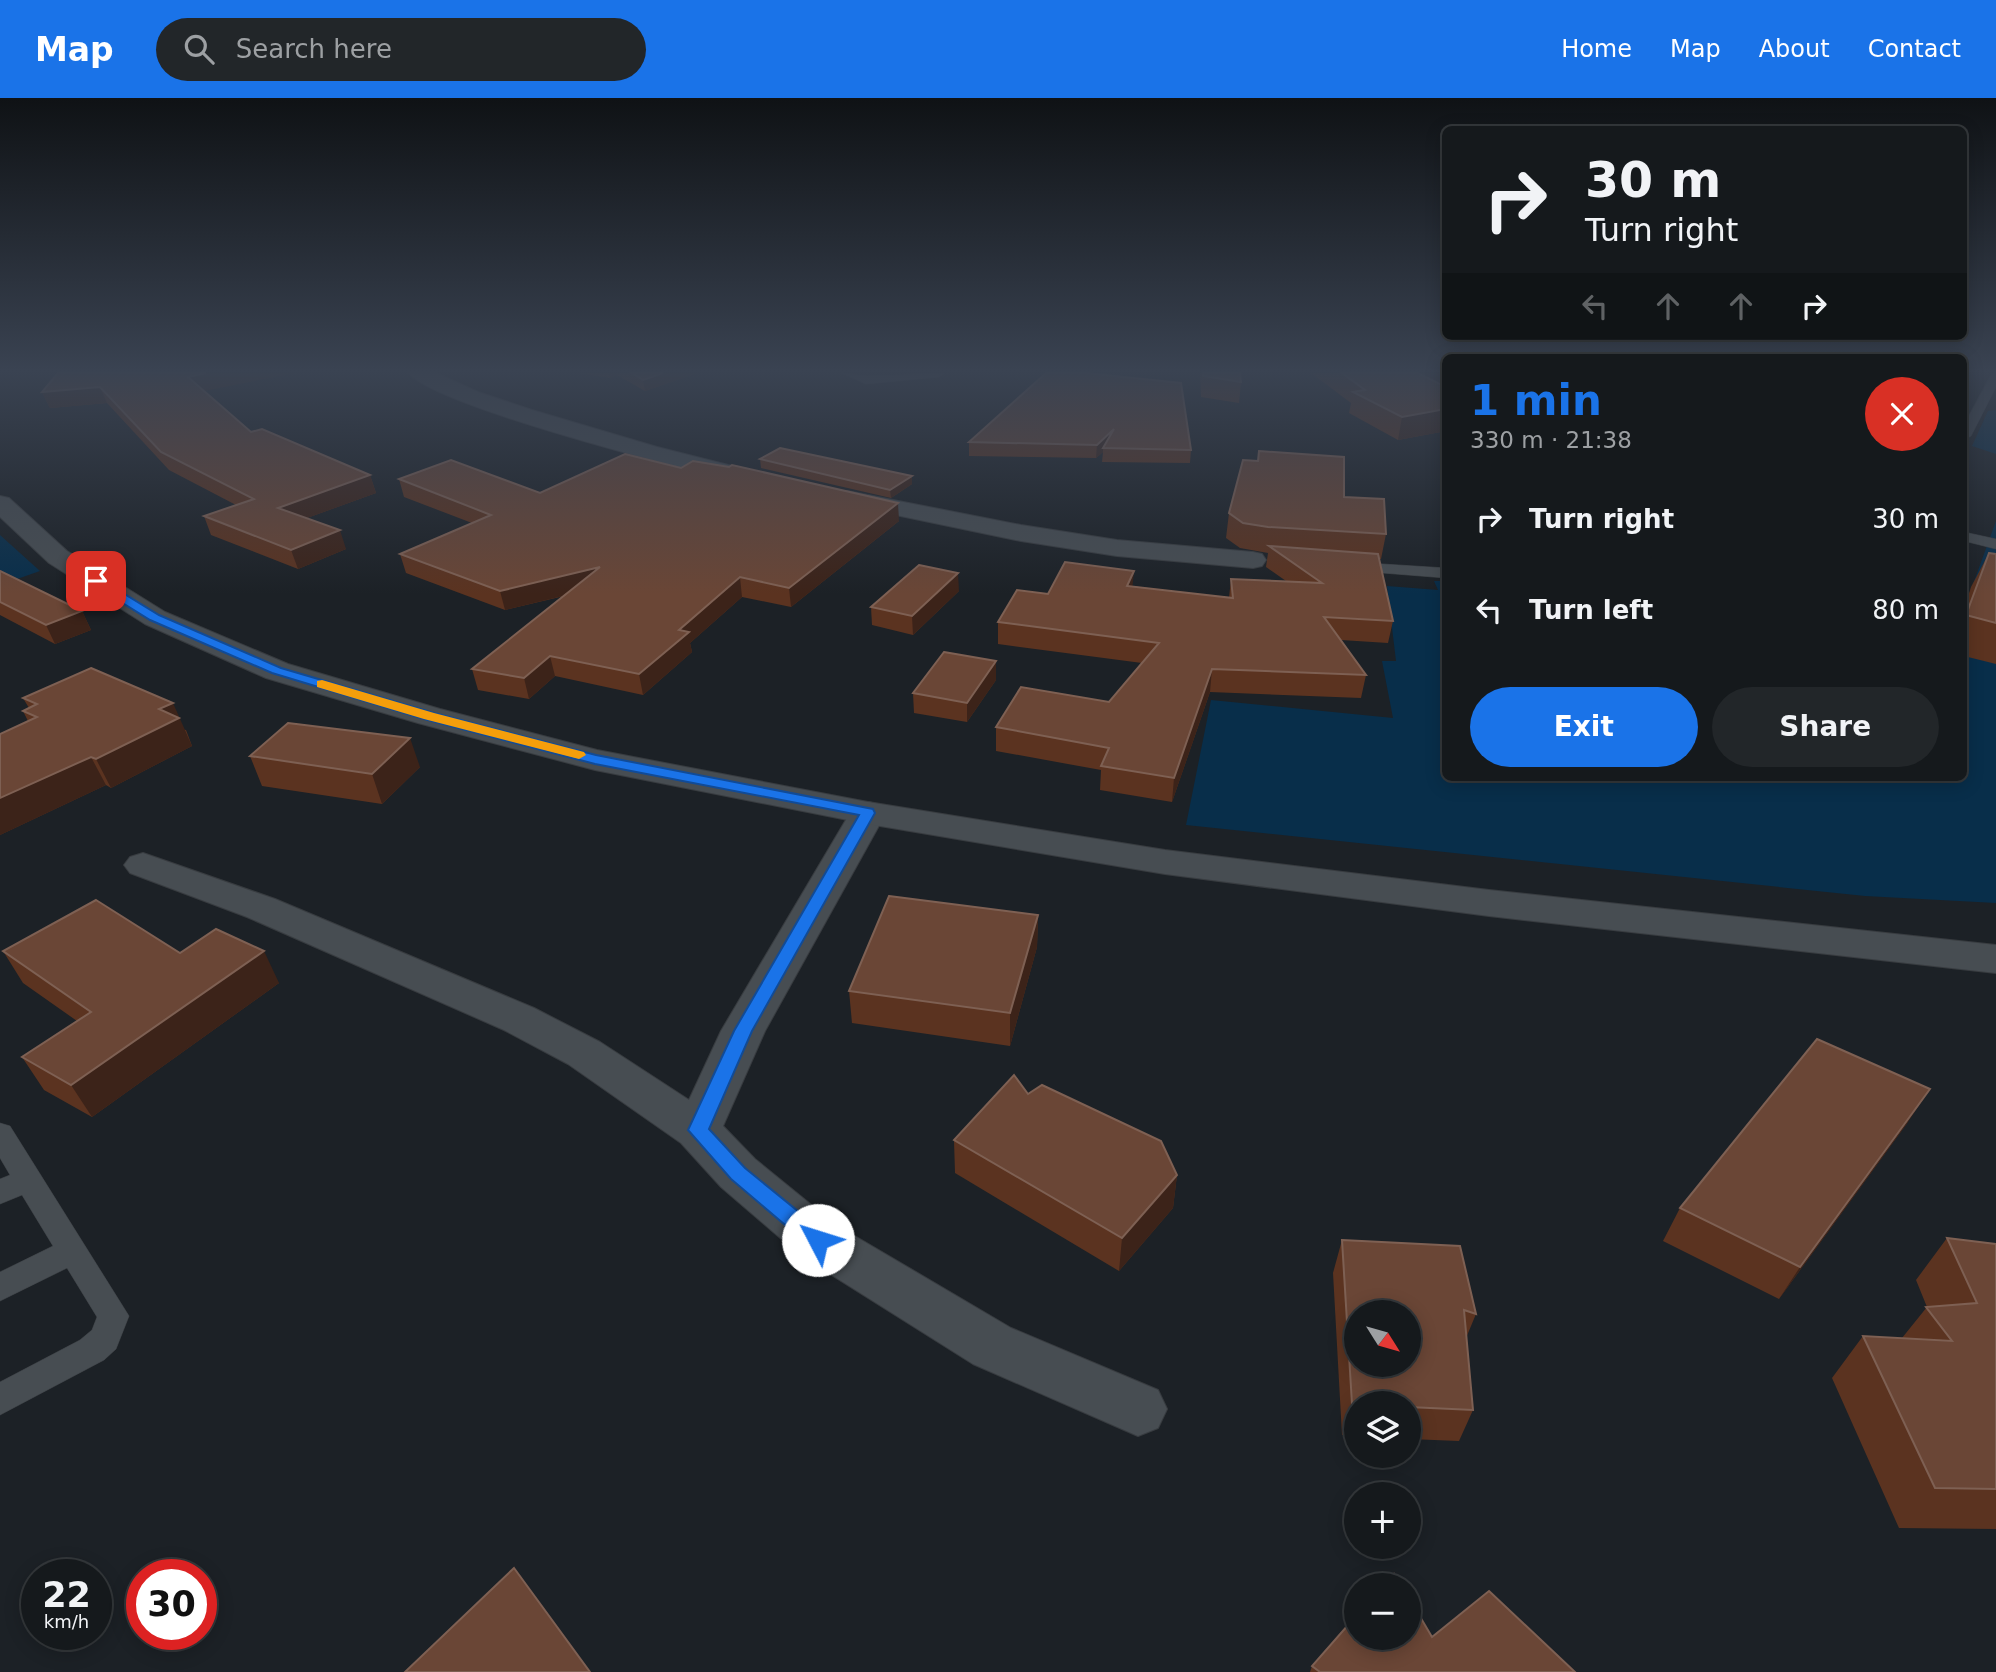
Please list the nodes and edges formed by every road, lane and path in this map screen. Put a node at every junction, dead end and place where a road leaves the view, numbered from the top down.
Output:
1 (631, 446) edge
2 (762, 480) edge
3 (829, 494) edge
4 (0, 503) edge
5 (1967, 526) edge
6 (1996, 532) edge
7 (1967, 538) edge
8 (1996, 544) edge
9 (1260, 561) dead end
10 (1335, 566) edge
11 (1442, 573) edge
12 (868, 813) junction
13 (143, 865) dead end
14 (1996, 959) edge
15 (698, 1130) junction
16 (0, 1134) edge
17 (14, 1186) edge
18 (72, 1251) junction
19 (0, 1287) edge
20 (0, 1399) edge
21 (1138, 1409) dead end

1 - 2 street
3 - 9 street
4 - 12 street
5 - 6 lane
7 - 8 lane
10 - 11 lane
12 - 14 street
12 - 15 street
13 - 15 street
15 - 21 street
16 - 17 lane
17 - 18 lane
18 - 19 lane
18 - 20 lane

